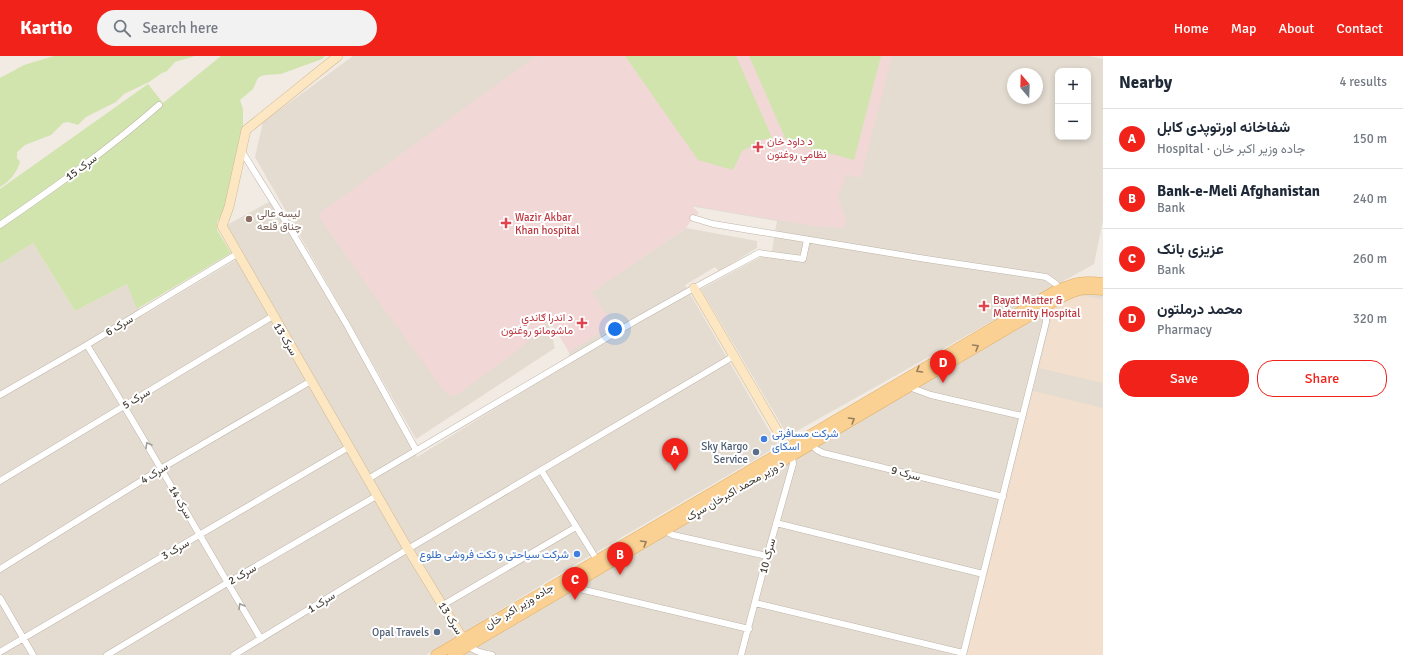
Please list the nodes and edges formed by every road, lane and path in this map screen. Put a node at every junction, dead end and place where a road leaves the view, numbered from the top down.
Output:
1 (338, 56) edge
2 (159, 105) dead end
3 (241, 150) junction
4 (694, 218) dead end
5 (0, 225) edge
6 (807, 240) junction
7 (237, 254) junction
8 (1103, 283) edge
9 (694, 288) junction
10 (1103, 290) edge
11 (1061, 293) junction
12 (1047, 306) junction
13 (273, 316) junction
14 (87, 345) junction
15 (734, 356) junction
16 (311, 380) junction
17 (905, 383) junction
18 (0, 395) edge
19 (124, 405) junction
20 (1022, 416) junction
21 (809, 441) junction
22 (349, 447) junction
23 (416, 450) junction
24 (790, 452) junction
25 (162, 468) junction
26 (541, 470) junction
27 (368, 479) junction
28 (0, 481) edge
29 (378, 495) junction
30 (1003, 497) junction
31 (776, 523) junction
32 (576, 527) junction
33 (661, 528) junction
34 (200, 535) junction
35 (408, 549) junction
36 (767, 556) junction
37 (597, 560) junction
38 (0, 569) edge
39 (983, 574) junction
40 (572, 580) junction
41 (227, 583) junction
42 (0, 598) edge
43 (755, 603) junction
44 (443, 605) junction
45 (749, 629) junction
46 (23, 638) junction
47 (262, 639) junction
48 (467, 642) junction
49 (0, 652) edge
50 (963, 654) edge
51 (33, 655) edge
52 (107, 655) edge
53 (234, 655) edge
54 (436, 655) edge
55 (453, 655) edge
56 (492, 655) edge
57 (741, 655) edge

1 - 3 street, سرک 13
2 - 5 street, سرک 15
3 - 7 street, سرک 13
3 - 23 street
4 - 6 street
6 - 9 street
6 - 11 street
7 - 13 street, سرک 13
7 - 14 street, سرک 6
8 - 11 main road, د وزیر محمد اکبرخان سړک
9 - 15 street
9 - 23 street
10 - 11 main road, د وزیر محمد اکبرخان سړک
11 - 12 main road, د وزیر محمد اکبرخان سړک
11 -> 17 main road, د وزیر محمد اکبرخان سړک
17 -> 12 main road, د وزیر محمد اکبرخان سړک
12 - 20 street
13 - 16 street, سرک 13
13 - 19 street, سرک 5
14 - 18 street, سرک 6
14 - 19 street, سرک 14
15 - 24 street
15 - 26 street, سرک 1
16 - 22 street, سرک 13
16 - 25 street, سرک 4
17 - 20 street
17 - 21 main road, د وزیر محمد اکبرخان سړک
25 -> 19 street, سرک 14
19 - 28 street, سرک 5
20 - 30 street
21 - 24 main road, د وزیر محمد اکبرخان سړک
21 - 30 street, سرک 9
22 - 27 street, سرک 13
22 - 34 street, سرک 3
23 - 27 street
24 - 31 street, سرک 10
24 - 33 main road, د وزیر محمد اکبرخان سړک
25 - 34 street, سرک 14
25 - 38 street, سرک 4
26 - 32 street
26 - 35 street, سرک 1
27 - 29 street, سرک 13
29 - 35 street, سرک 13
29 - 41 street, سرک 2
30 - 39 street
31 - 36 street, سرک 10
31 - 39 street
32 - 37 street
32 - 44 street
33 - 36 street
33 - 37 main road
40 -> 33 main road, د وزیر محمد اکبرخان سړک
34 - 41 street, سرک 14
34 - 46 street, سرک 3
35 - 44 street, سرک 13
35 - 47 street, سرک 1
36 - 43 street, سرک 10
37 - 40 main road
39 - 50 street
40 - 45 street
40 - 48 main road, د وزیر محمد اکبرخان سړک
47 -> 41 street, سرک 14
41 - 52 street, سرک 2
42 - 46 street
43 - 45 street, سرک 10
43 - 50 street
44 - 48 street, سرک 13
45 - 57 street, سرک 10
46 - 49 street, سرک 3
46 - 51 street
47 - 53 street, سرک 1
48 - 54 main road
48 - 55 main road, د وزیر محمد اکبرخان سړک
48 - 56 street

